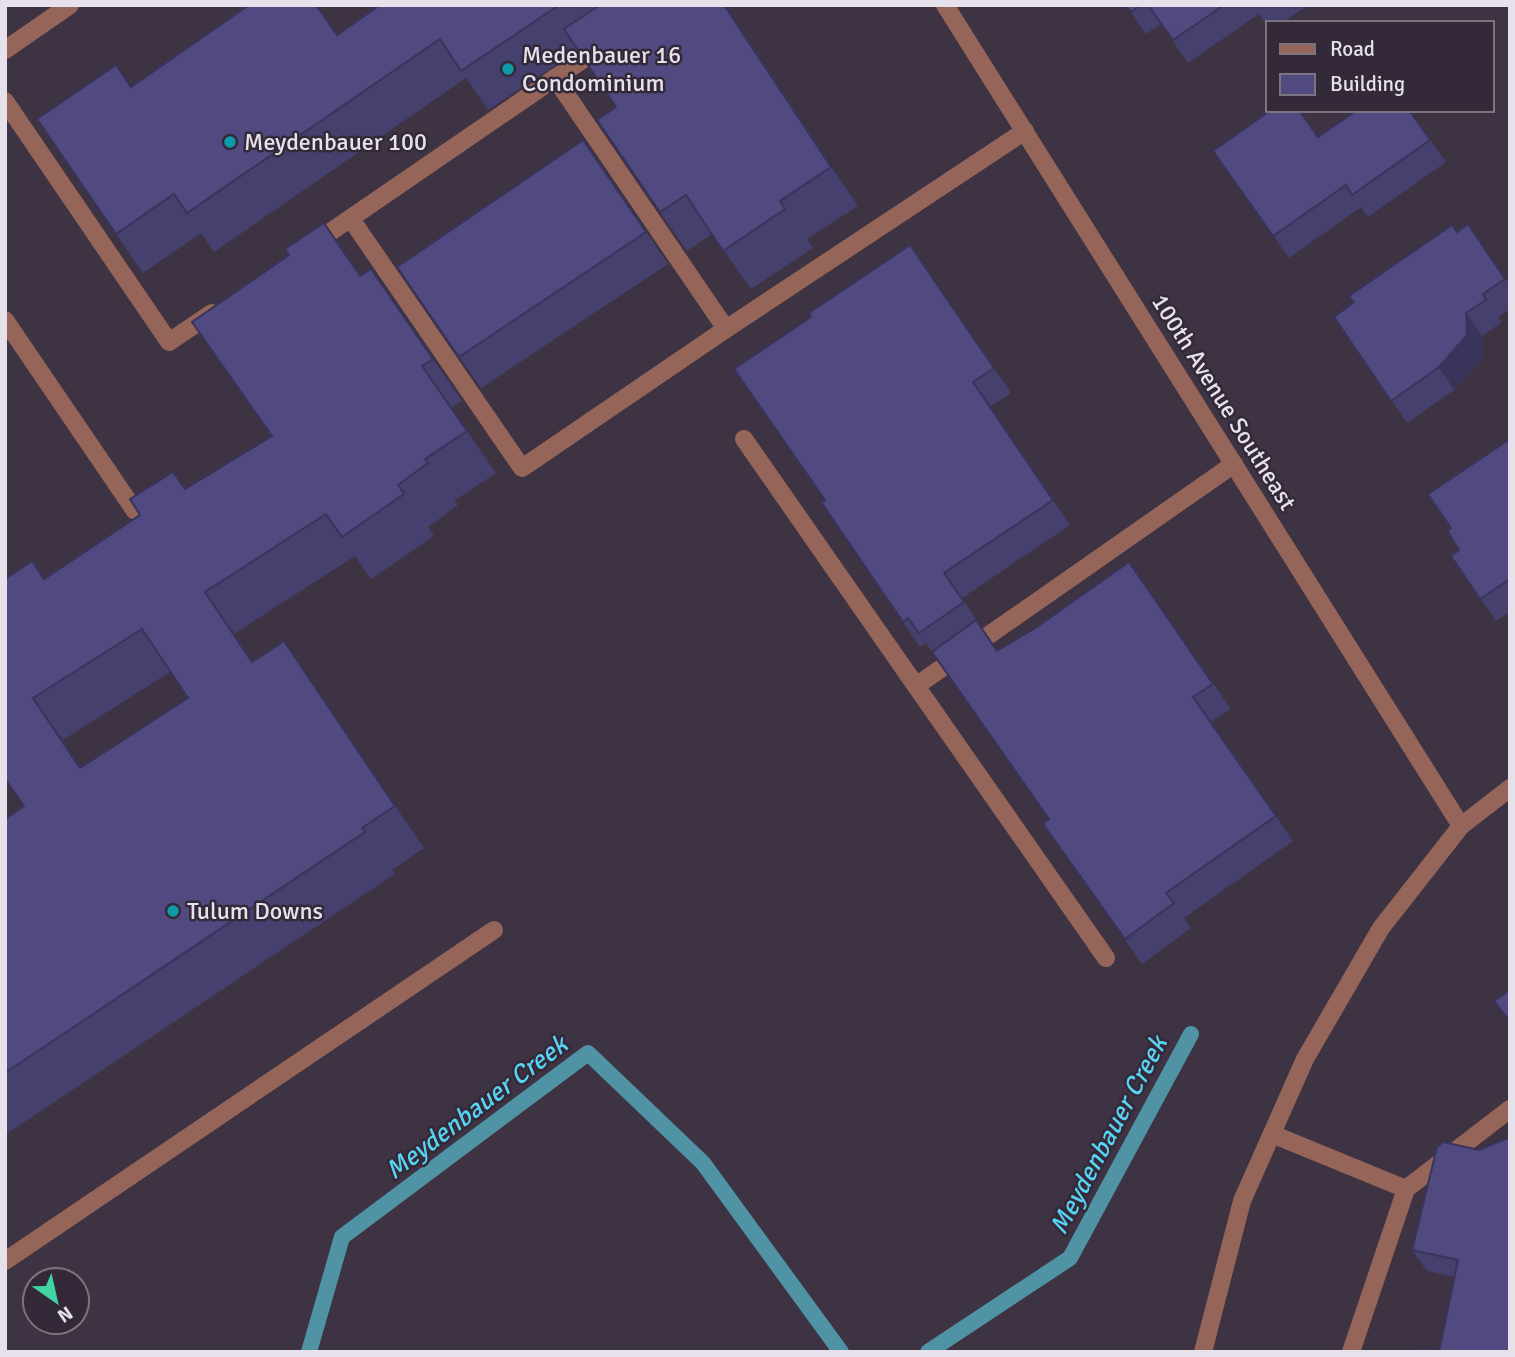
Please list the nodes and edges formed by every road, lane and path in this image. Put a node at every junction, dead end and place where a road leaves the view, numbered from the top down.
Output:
1 (70, 5) edge
2 (946, 5) edge
3 (621, 34) edge
4 (5, 50) edge
5 (555, 78) junction
6 (5, 101) edge
7 (1025, 131) junction
8 (351, 219) junction
9 (294, 257) edge
10 (226, 303) edge
11 (5, 320) edge
12 (726, 328) junction
13 (744, 439) dead end
14 (1234, 464) junction
15 (135, 511) edge
16 (916, 686) junction
17 (1510, 788) edge
18 (1461, 826) junction
19 (494, 930) dead end
20 (1107, 958) dead end
21 (1510, 1109) edge
22 (1272, 1134) junction
23 (1406, 1189) junction
24 (5, 1261) edge
25 (1203, 1352) edge
26 (1351, 1352) edge

1 - 4 street
2 - 7 street, 100th Avenue Southeast
3 - 5 street
5 - 8 street
5 - 12 street
6 - 10 street
7 - 12 street
7 - 14 street, 100th Avenue Southeast
8 - 9 street
8 - 12 street
11 - 15 street
13 - 16 street
14 - 16 street
14 - 18 street, 100th Avenue Southeast
16 - 20 street
17 - 18 street
18 - 22 street
19 - 24 street
21 - 23 street
22 - 23 street
22 - 25 street
23 - 26 street

